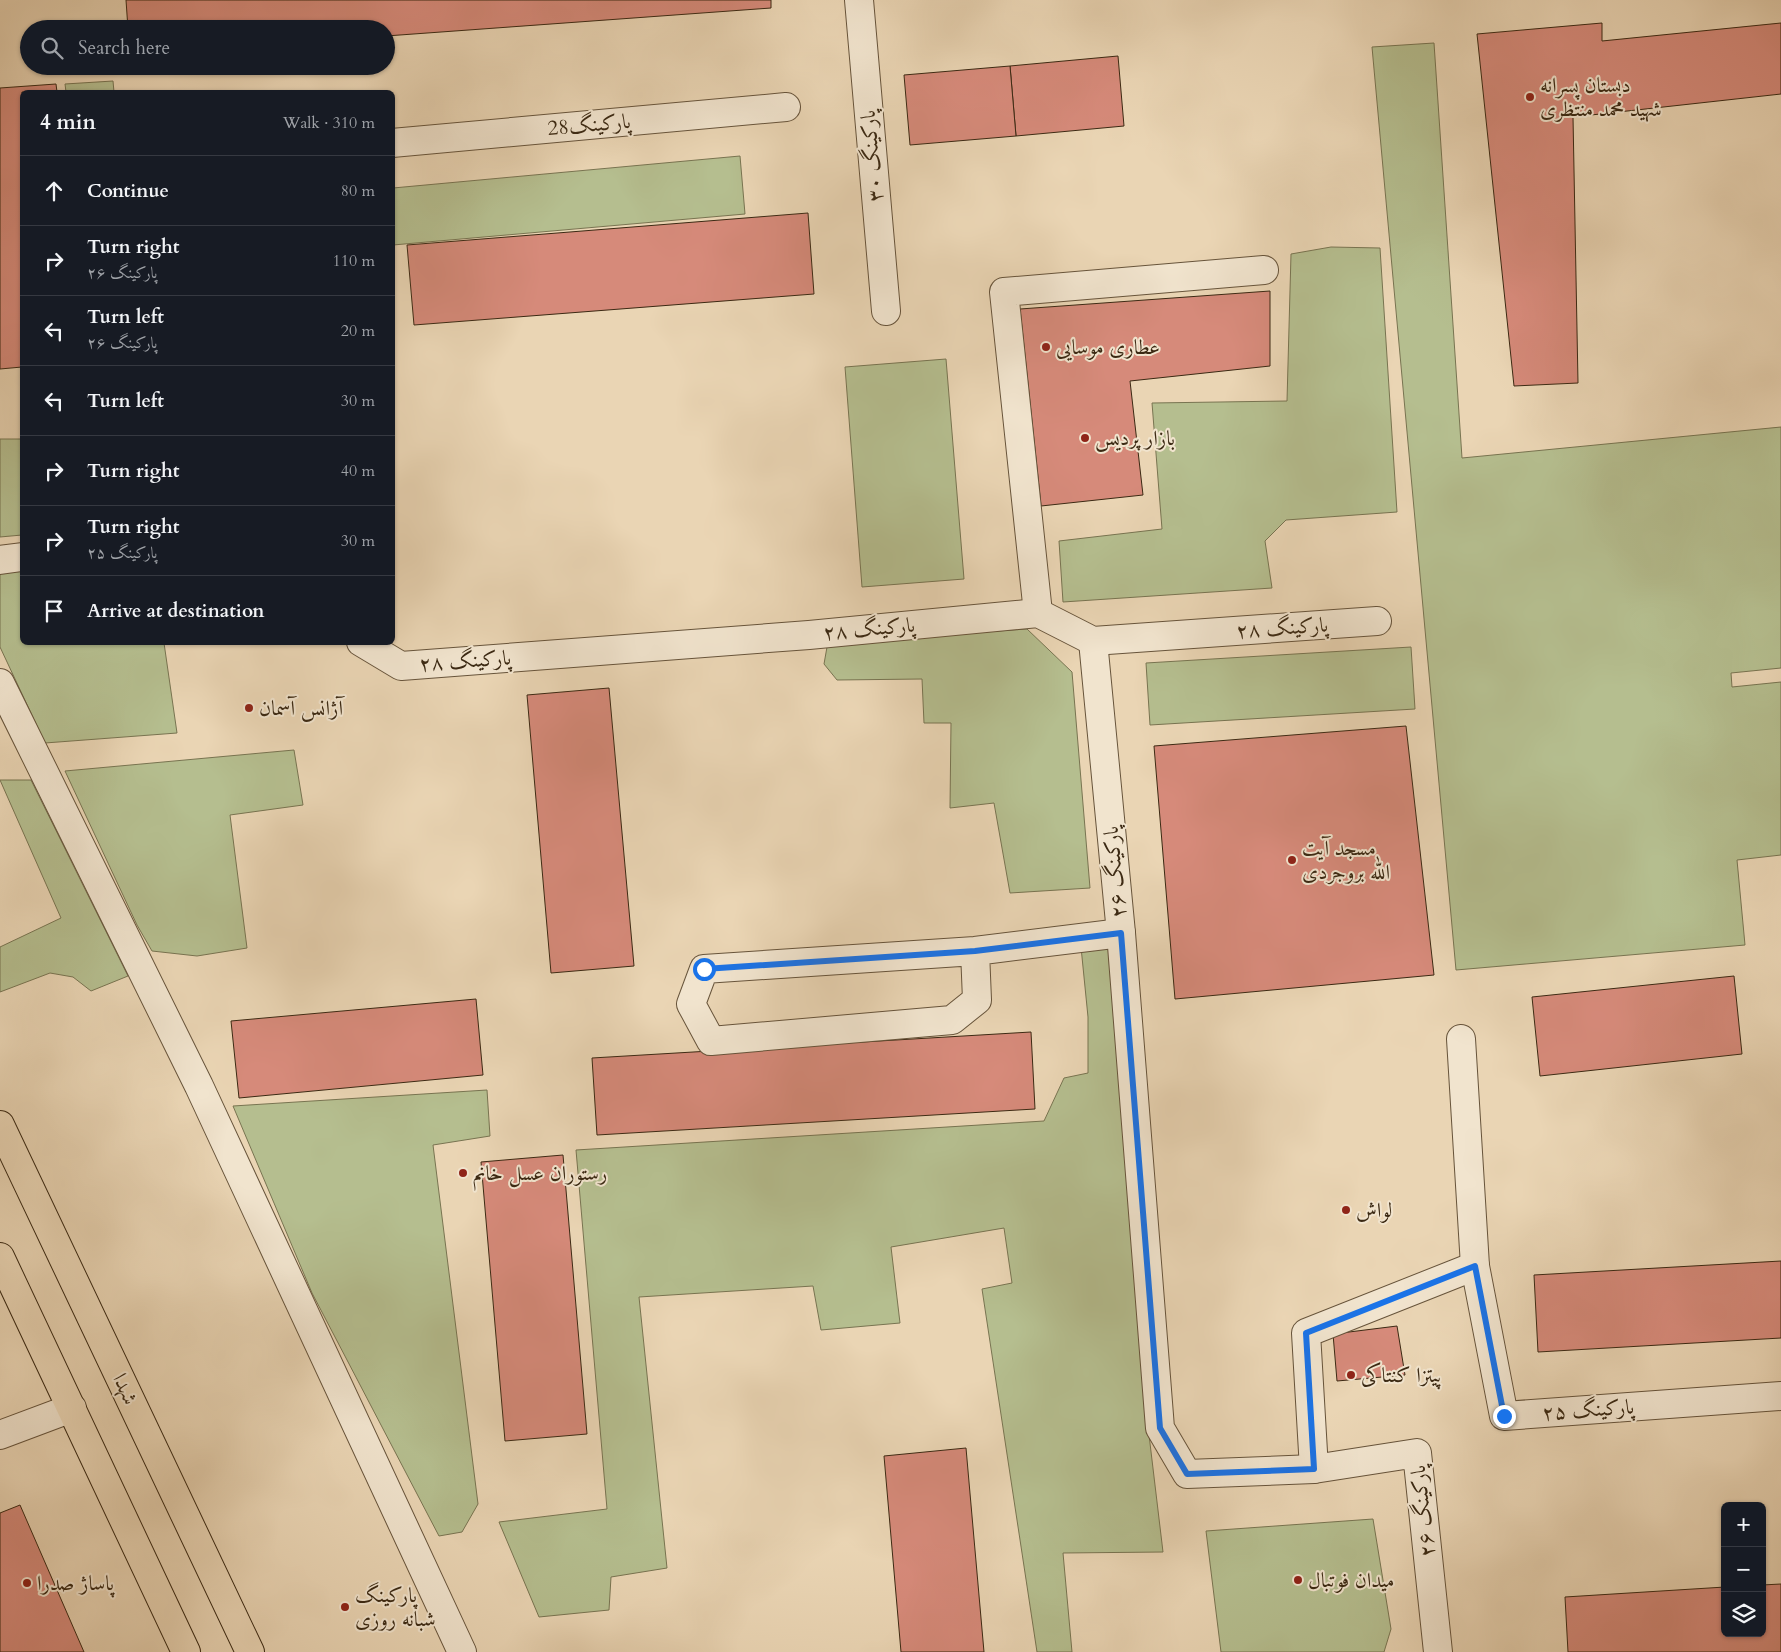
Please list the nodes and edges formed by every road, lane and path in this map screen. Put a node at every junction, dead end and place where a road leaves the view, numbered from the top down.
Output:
1 (859, 0) edge
2 (786, 107) dead end
3 (395, 143) edge
4 (1264, 270) dead end
5 (886, 311) dead end
6 (20, 557) edge
7 (0, 560) edge
8 (1038, 614) junction
9 (1377, 621) dead end
10 (1093, 641) junction
11 (366, 645) edge
12 (0, 683) edge
13 (1121, 933) junction
14 (975, 951) junction
15 (1461, 1039) dead end
16 (0, 1125) edge
17 (0, 1257) edge
18 (1475, 1266) junction
19 (1781, 1396) edge
20 (72, 1408) junction
21 (0, 1435) edge
22 (1314, 1469) junction
23 (186, 1652) edge
24 (250, 1652) edge
25 (462, 1652) edge
26 (1438, 1652) edge

1 - 5 street, پارکینگ ۳۰
2 - 3 street, پارکینگ28
4 - 8 street
6 - 7 street
8 - 10 street
8 - 11 street, پارکینگ ۲۸
9 - 10 street, پارکینگ ۲۸
10 - 13 street, پارکینگ ۲۶
12 - 25 street
13 - 14 street
13 - 22 street, پارکینگ ۲۶
14 - 14 street
15 - 18 street, پارکینگ ۲۵
16 - 24 main road, شهدا
17 - 20 main road
18 - 19 street, پارکینگ ۲۵
18 - 22 street
20 - 21 street
20 - 23 main road
22 - 26 street, پارکینگ ۲۶

